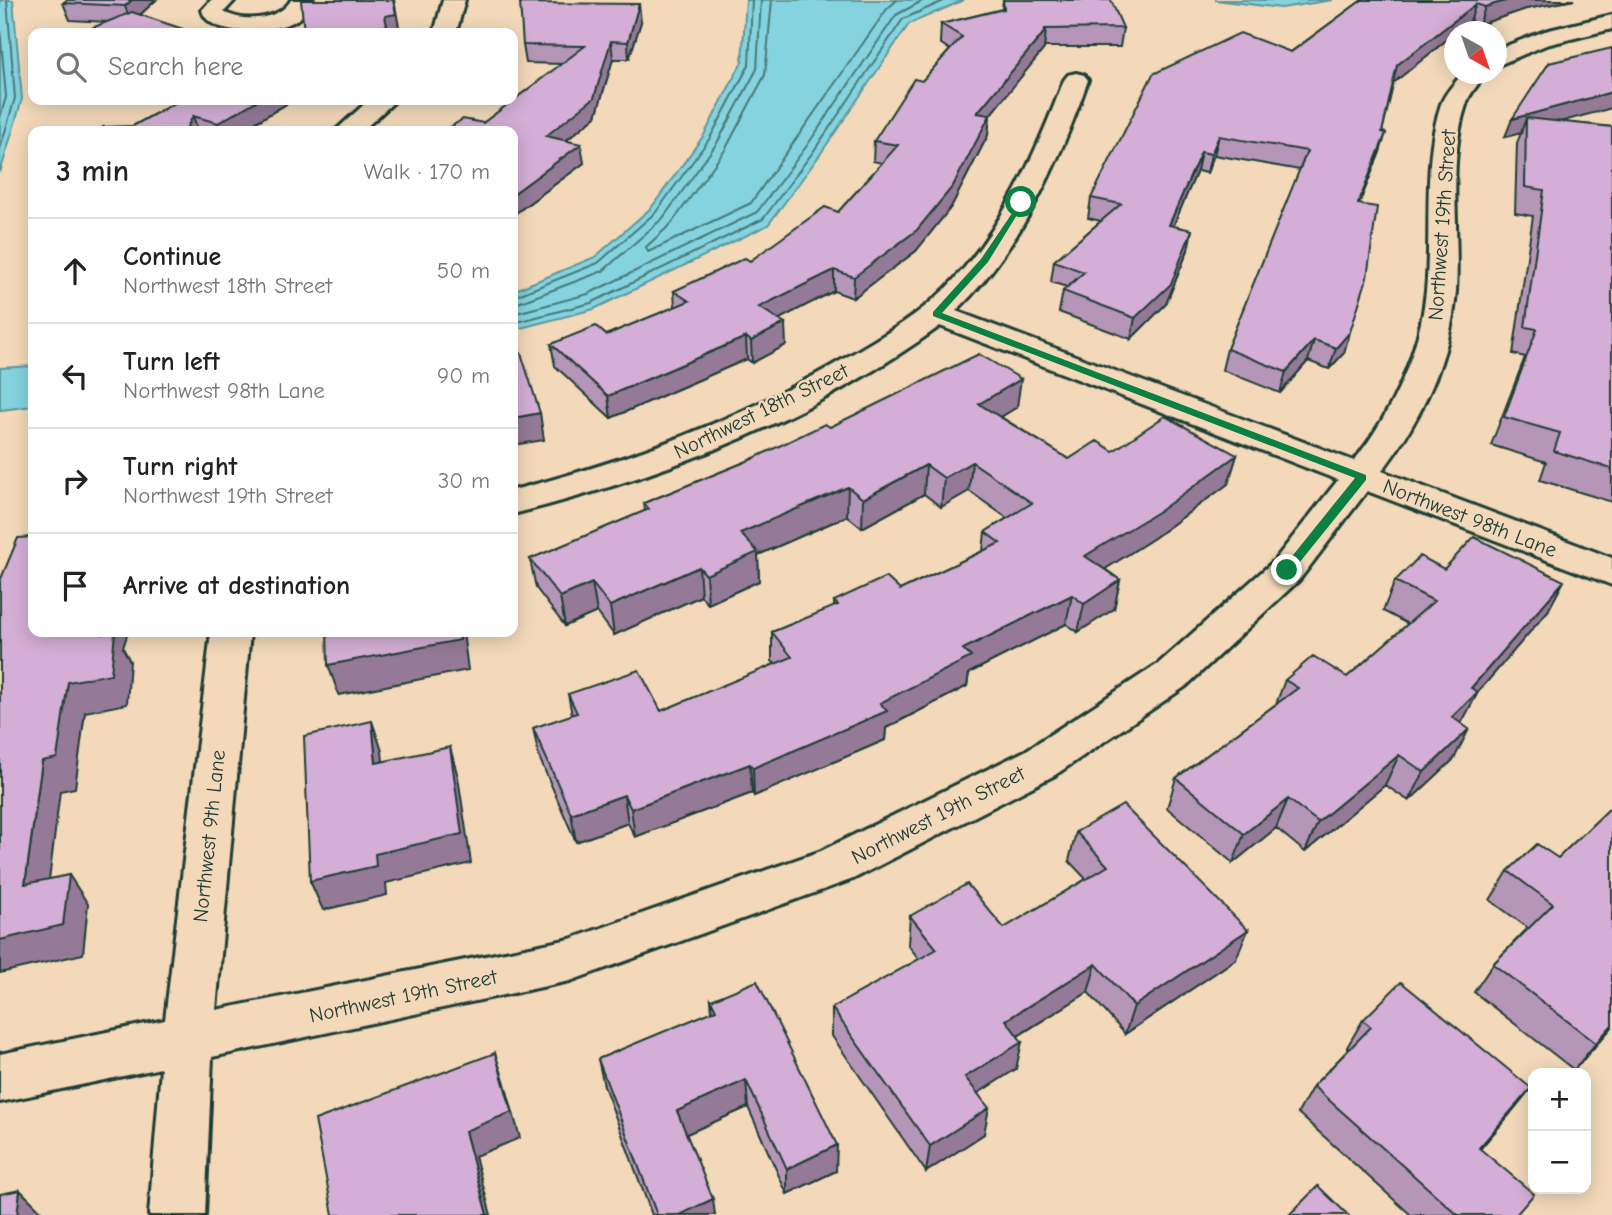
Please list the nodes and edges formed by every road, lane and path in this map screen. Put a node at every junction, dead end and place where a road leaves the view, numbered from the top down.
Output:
1 (224, 0) edge
2 (302, 0) edge
3 (454, 0) edge
4 (1612, 22) edge
5 (446, 28) edge
6 (1507, 53) edge
7 (1076, 80) dead end
8 (1467, 84) edge
9 (378, 105) edge
10 (353, 126) edge
11 (936, 314) junction
12 (1362, 477) junction
13 (518, 501) edge
14 (1612, 572) edge
15 (229, 637) edge
16 (188, 1041) junction
17 (0, 1078) edge
18 (177, 1215) edge

1 - 2 street
3 - 5 street
4 - 6 street
7 - 11 street, Northwest 18th Street
8 - 12 street, Northwest 19th Street
9 - 10 street
11 - 12 street, Northwest 98th Lane
11 - 13 street, Northwest 18th Street
12 - 14 street, Northwest 98th Lane
12 - 16 street, Northwest 19th Street
15 - 16 street, Northwest 9th Lane
16 - 17 street, Northwest 19th Street
16 - 18 street, Northwest 9th Lane

